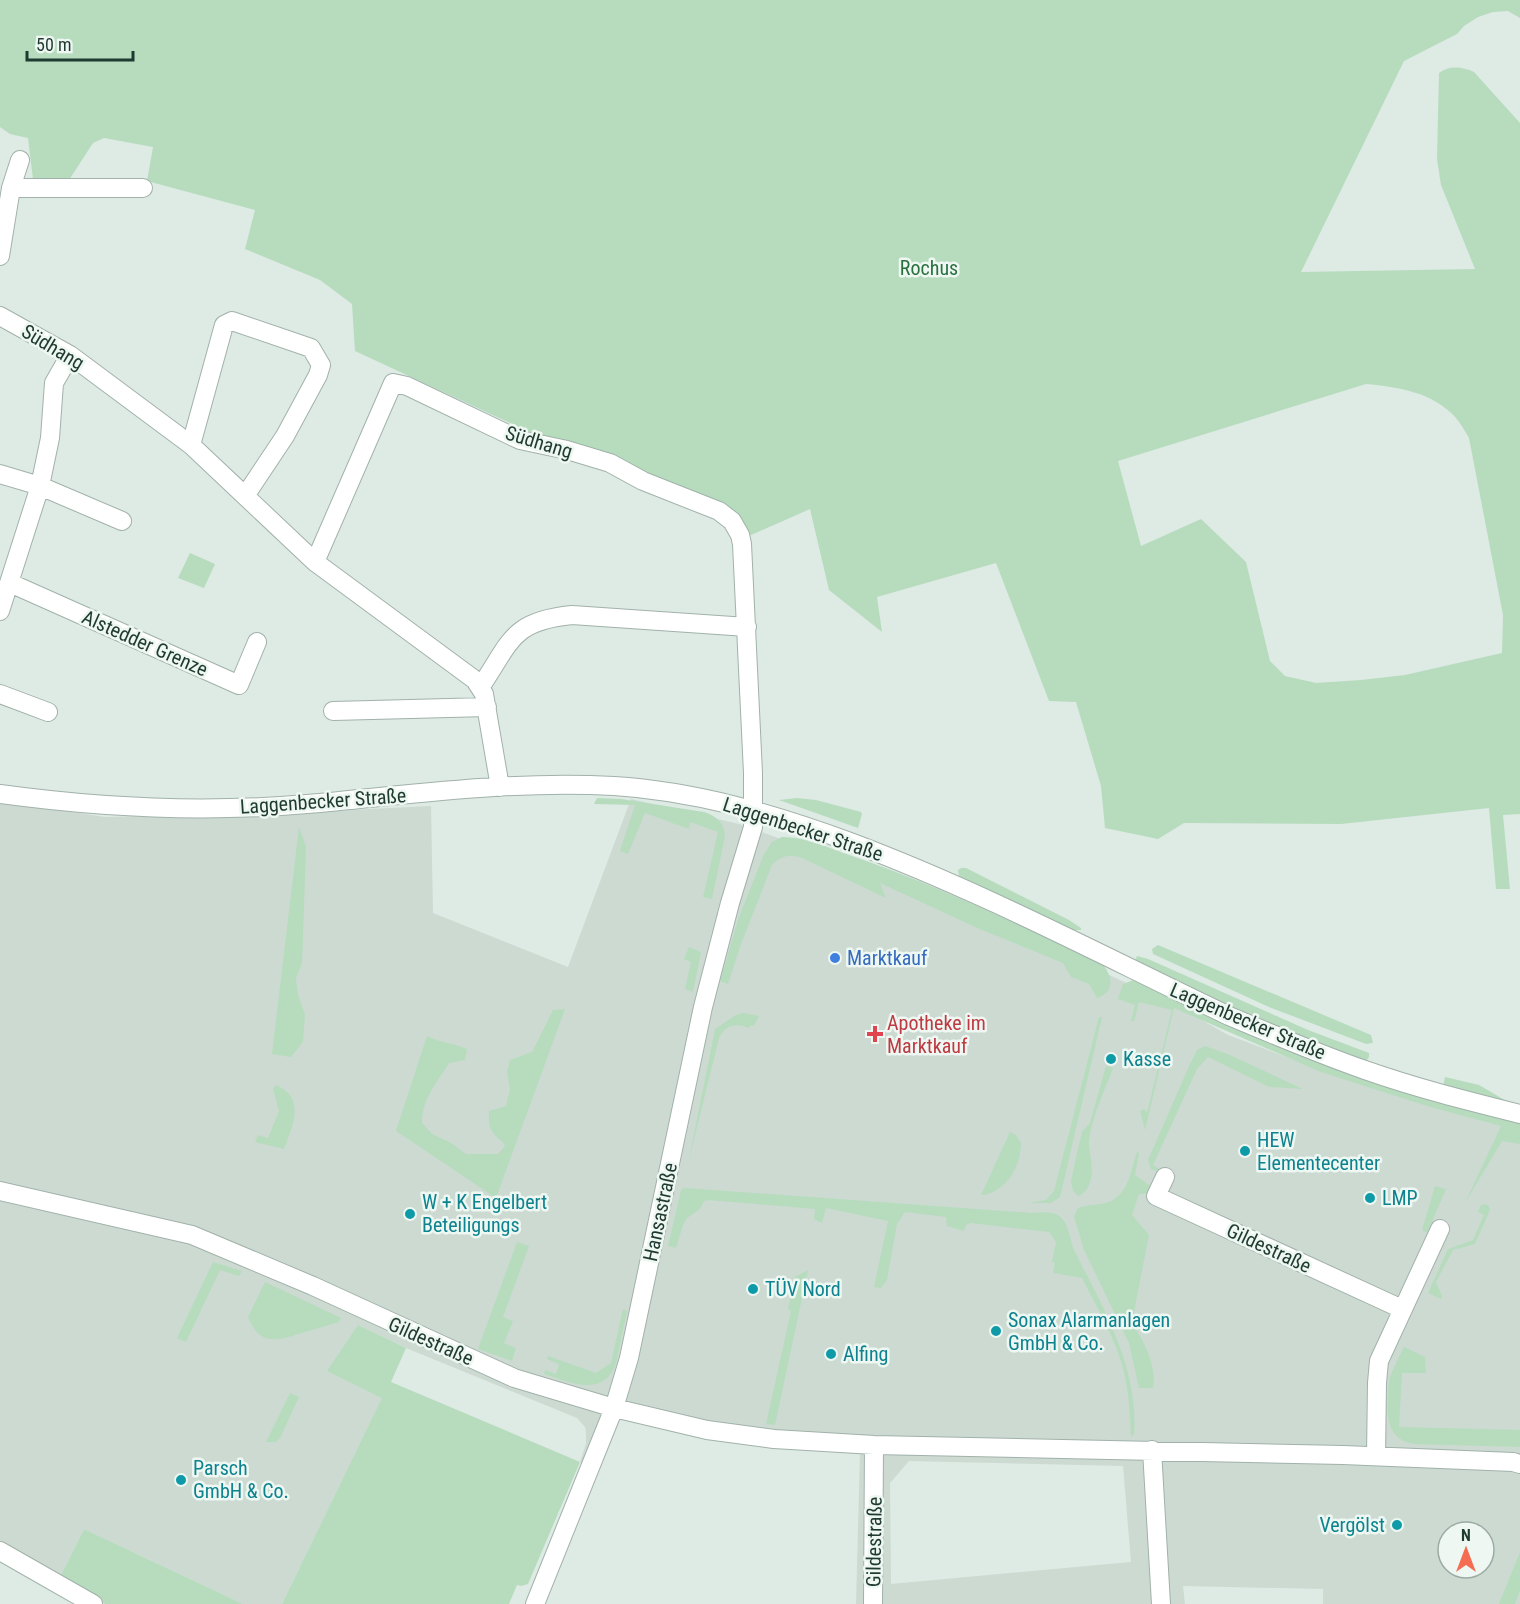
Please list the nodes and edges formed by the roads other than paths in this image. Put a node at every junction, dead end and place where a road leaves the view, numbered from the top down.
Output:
1 (20, 160) dead end
2 (11, 188) junction
3 (143, 188) dead end
4 (0, 256) edge
5 (0, 316) edge
6 (70, 355) junction
7 (191, 445) junction
8 (0, 474) edge
9 (40, 486) junction
10 (245, 496) junction
11 (122, 521) dead end
12 (315, 562) junction
13 (10, 583) junction
14 (0, 611) edge
15 (747, 627) junction
16 (257, 642) dead end
17 (481, 686) junction
18 (0, 694) edge
19 (487, 706) junction
20 (333, 711) dead end
21 (48, 712) dead end
22 (500, 787) junction
23 (0, 794) edge
24 (753, 810) junction
25 (1520, 1114) edge
26 (1165, 1177) dead end
27 (0, 1191) edge
28 (1440, 1229) dead end
29 (1401, 1309) junction
30 (614, 1408) junction
31 (874, 1445) junction
32 (1152, 1450) junction
33 (1376, 1456) junction
34 (1520, 1464) edge
35 (0, 1551) edge
36 (93, 1604) edge
37 (535, 1604) edge
38 (873, 1604) edge
39 (1161, 1604) edge

1 - 2 street
2 - 3 street
2 - 4 street
5 - 6 street, Südhang
6 - 7 street, Südhang
6 - 9 street
7 - 10 street, Südhang
7 - 10 street
8 - 9 street
9 - 11 street
9 - 13 street
10 - 12 street, Südhang
12 - 15 street, Südhang
12 - 17 street, Südhang
13 - 14 street
13 - 16 street, Alstedder Grenze
15 - 17 street
15 - 24 street, Südhang
17 - 19 street
18 - 21 street
19 - 20 street
19 - 22 street
22 - 23 street, Laggenbecker Straße
22 - 24 street, Laggenbecker Straße
24 - 25 street, Laggenbecker Straße
24 - 30 street, Hansastraße
26 - 29 street, Gildestraße
27 - 30 street, Gildestraße
28 - 29 street
29 - 33 street
30 - 31 street, Gildestraße
30 - 37 street, Hansastraße
31 - 32 street, Gildestraße
31 - 38 street, Gildestraße
32 - 33 street, Gildestraße
32 - 39 street
33 - 34 street, Gildestraße
35 - 36 street

